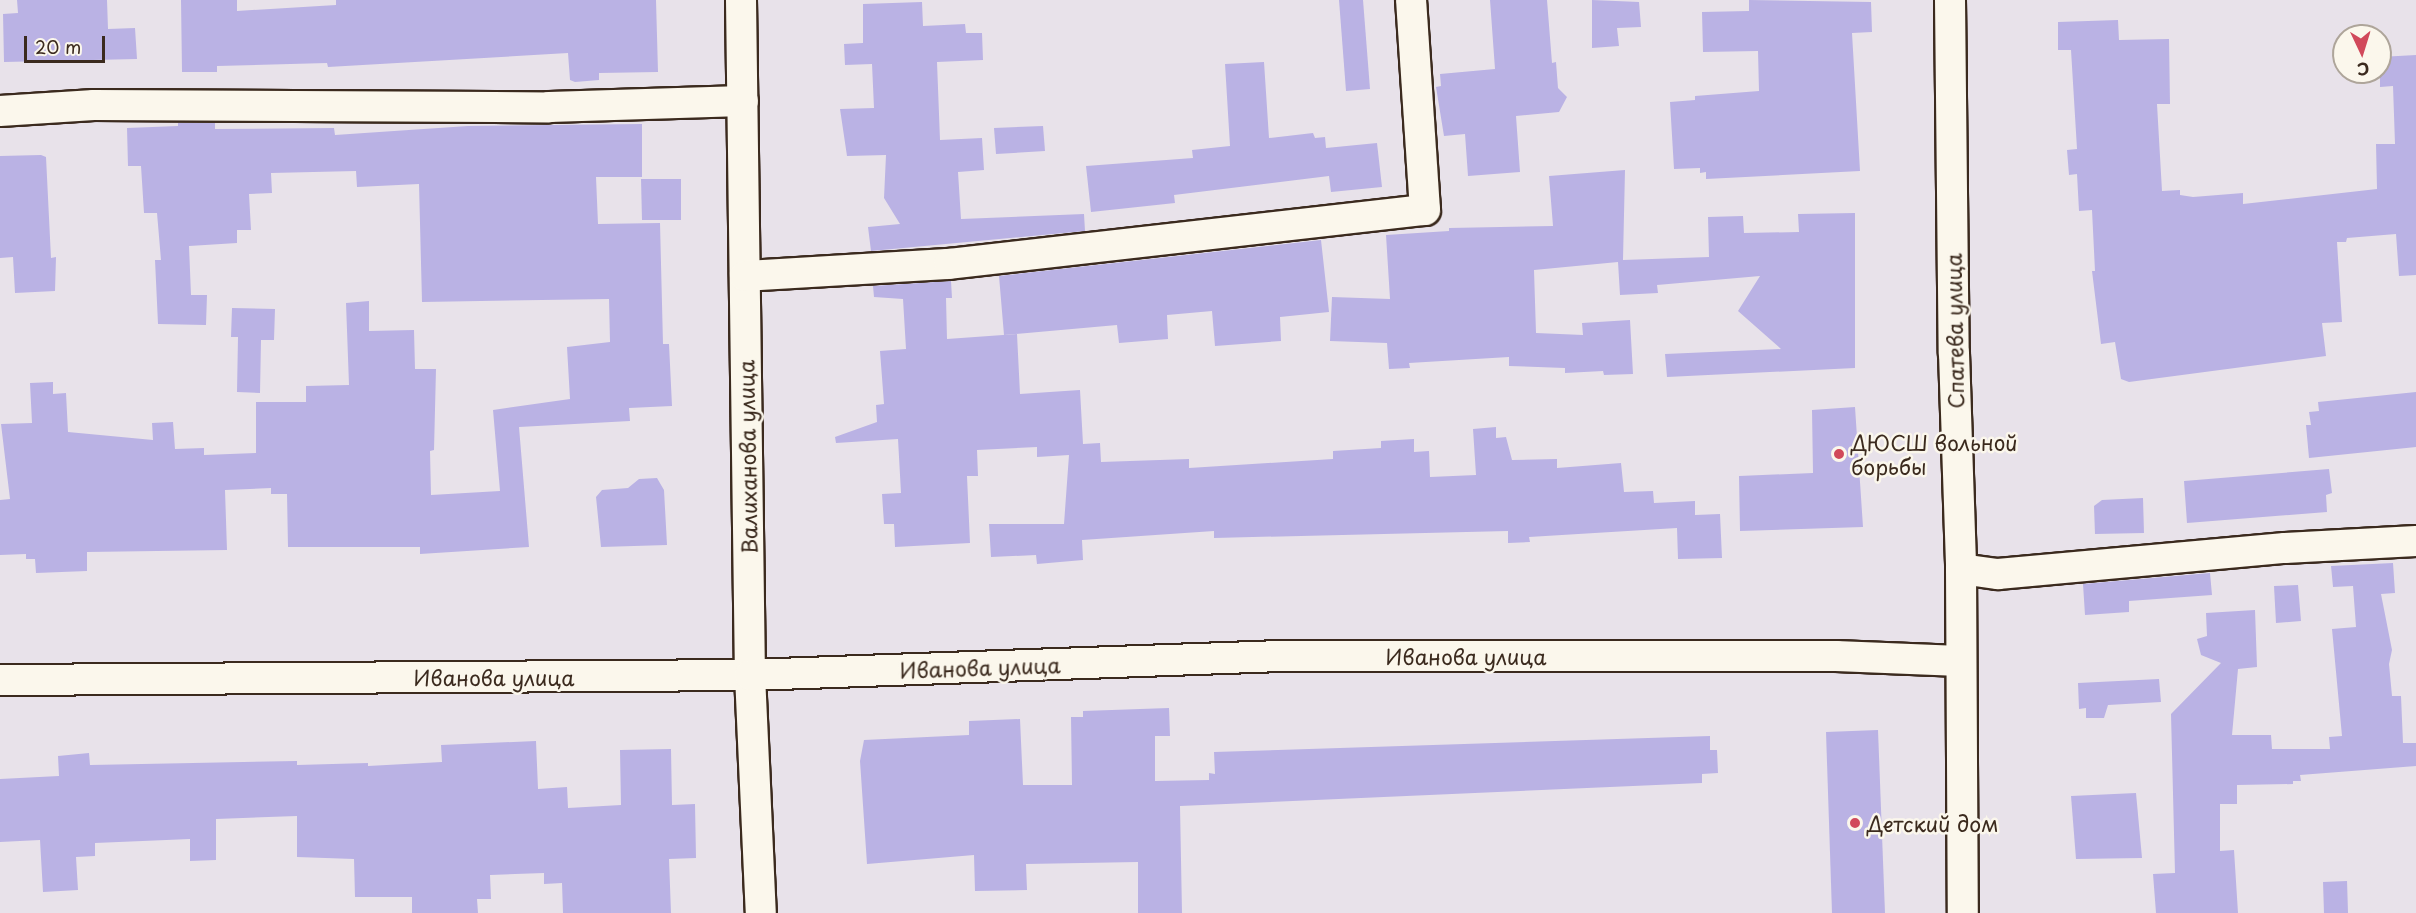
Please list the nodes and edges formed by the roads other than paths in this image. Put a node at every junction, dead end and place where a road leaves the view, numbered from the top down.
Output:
1 (741, 0) edge
2 (1411, 0) edge
3 (1950, 0) edge
4 (743, 101) junction
5 (0, 111) edge
6 (745, 276) junction
7 (2416, 541) edge
8 (1961, 569) junction
9 (1960, 661) junction
10 (750, 675) junction
11 (0, 680) edge
12 (761, 913) edge
13 (1963, 913) edge

1 - 4 street, Валиханова улица
2 - 6 street
3 - 8 street, Спатева улица
4 - 5 street
4 - 6 street, Валиханова улица
6 - 10 street, Валиханова улица
7 - 8 street
8 - 9 street, Спатева улица
9 - 10 street, Иванова улица
9 - 13 street, Спатева улица
10 - 11 street, Иванова улица
10 - 12 street, Валиханова улица

